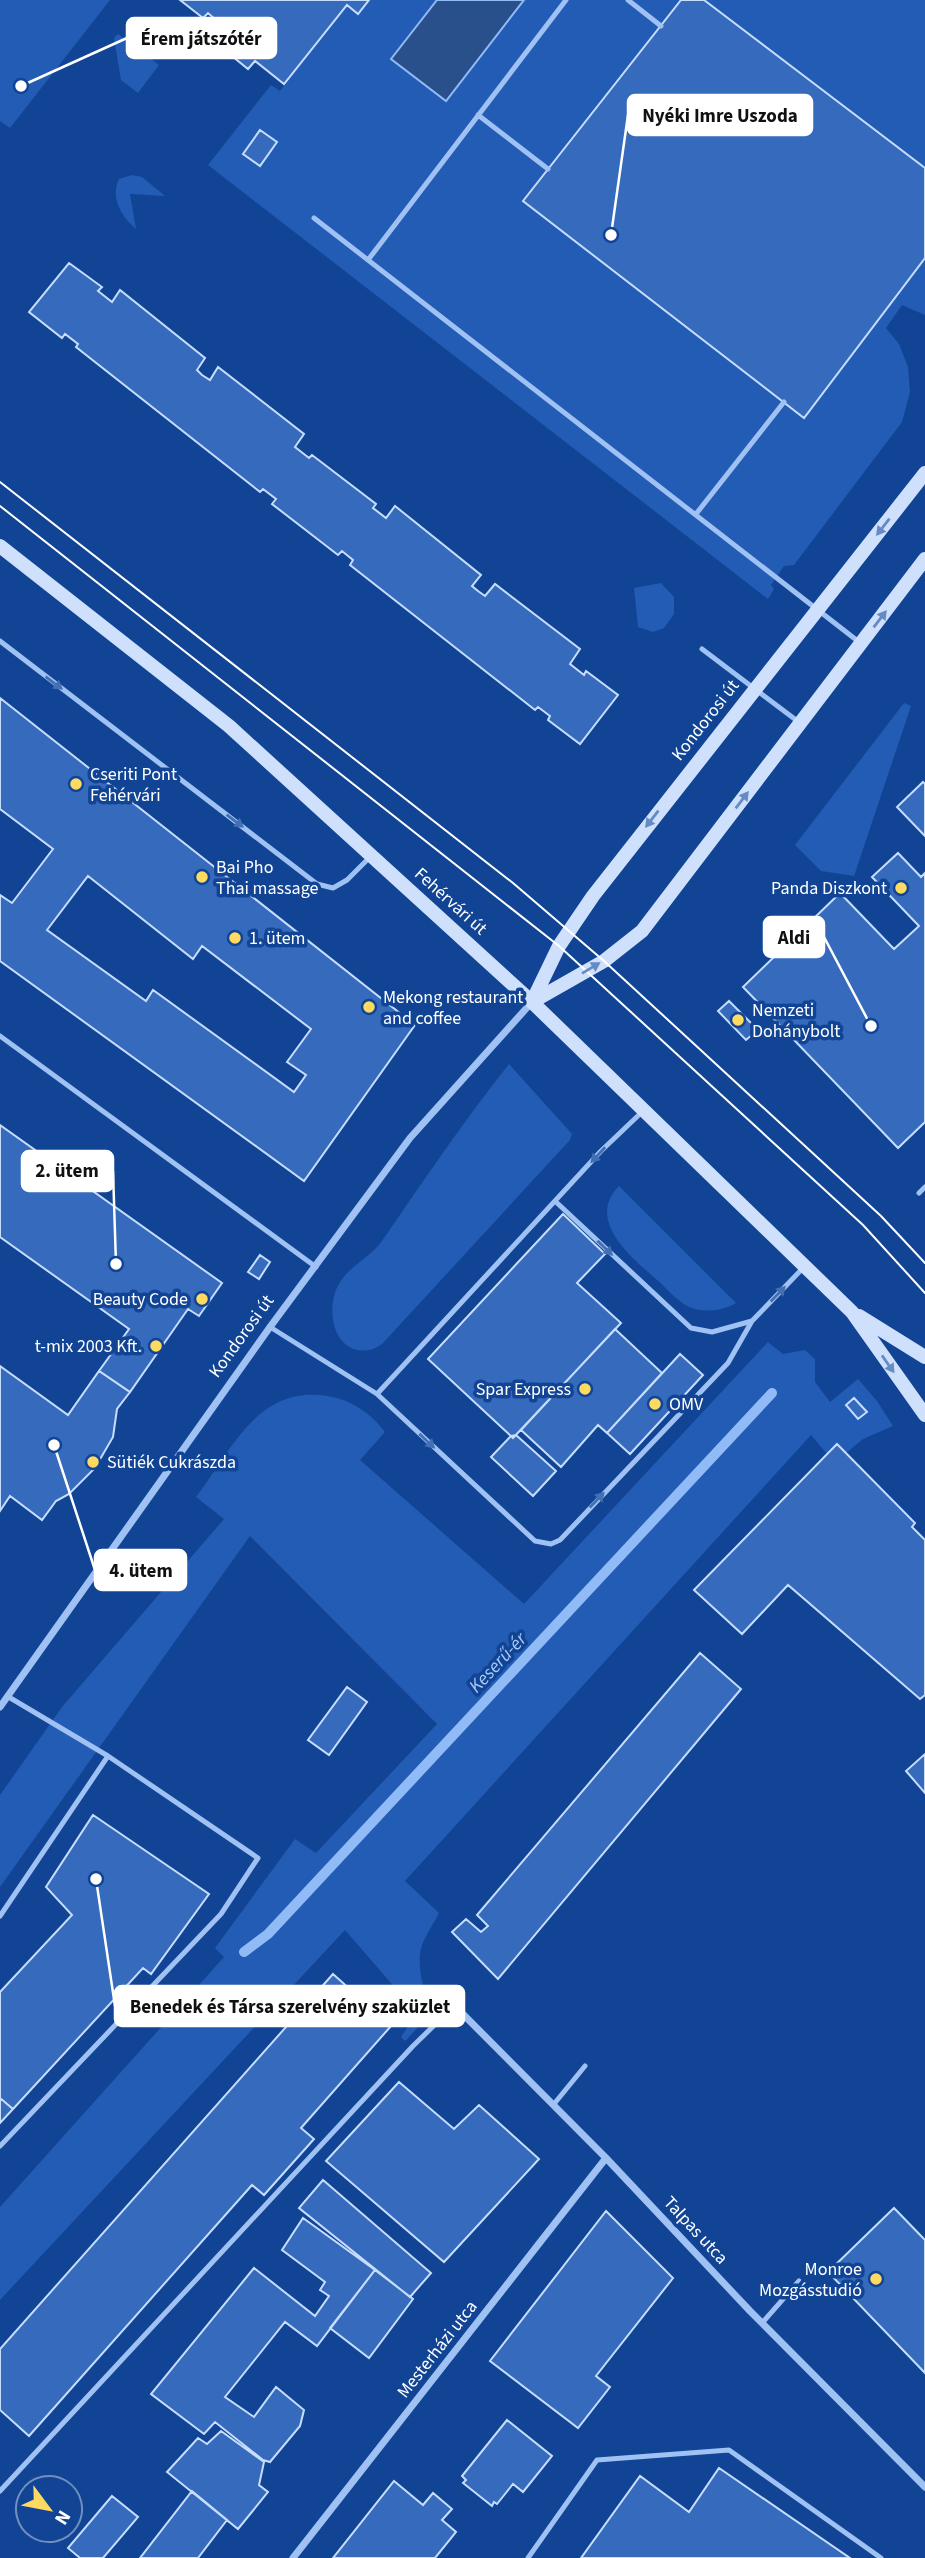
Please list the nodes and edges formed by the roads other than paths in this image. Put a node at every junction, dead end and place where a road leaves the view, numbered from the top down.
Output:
1 (566, 0) edge
2 (628, 0) edge
3 (661, 26) dead end
4 (478, 115) junction
5 (548, 169) dead end
6 (314, 218) dead end
7 (368, 260) junction
8 (784, 402) dead end
9 (925, 473) edge
10 (696, 514) junction
11 (0, 546) edge
12 (925, 559) edge
13 (818, 609) junction
14 (0, 641) edge
15 (862, 644) junction
16 (702, 649) dead end
17 (754, 688) junction
18 (800, 723) junction
19 (372, 855) junction
20 (532, 1002) junction
21 (0, 1036) edge
22 (643, 1110) junction
23 (925, 1186) edge
24 (919, 1193) dead end
25 (555, 1201) junction
26 (316, 1266) junction
27 (804, 1267) junction
28 (852, 1312) junction
29 (752, 1321) junction
30 (270, 1327) junction
31 (925, 1357) edge
32 (377, 1394) junction
33 (925, 1415) edge
34 (7, 1696) junction
35 (0, 1707) edge
36 (108, 1756) junction
37 (0, 1916) edge
38 (444, 1995) dead end
39 (455, 2005) junction
40 (585, 2066) dead end
41 (554, 2104) junction
42 (0, 2146) edge
43 (606, 2158) junction
44 (799, 2281) dead end
45 (762, 2323) junction
46 (925, 2487) edge
47 (0, 2491) edge
48 (293, 2558) edge
49 (528, 2558) edge
50 (881, 2558) edge

1 - 4 lane
2 - 3 lane
4 - 5 lane
4 - 7 lane
6 - 7 lane
7 - 10 lane
8 - 10 lane
9 -> 13 street, Kondorosi út
10 - 13 lane
11 - 19 street, Fehérvári út
15 -> 12 street, Kondorosi út
13 - 15 lane
13 - 17 street, Kondorosi út
14 -> 19 lane
15 - 18 street, Kondorosi út
16 - 17 lane
17 - 18 lane
17 -> 20 street, Kondorosi út
20 -> 18 street, Kondorosi út
19 - 20 street, Fehérvári út
20 - 22 street, Fehérvári út
20 - 26 street, Kondorosi út
21 - 26 lane
22 -> 25 lane
22 - 27 street, Fehérvári út
23 - 24 lane
25 -> 29 lane
25 - 32 lane
26 - 30 street, Kondorosi út
27 - 28 street, Fehérvári út
29 -> 27 lane
28 - 31 street, Fehérvári út
28 -> 33 street, Fehérvári út
32 -> 29 lane
30 - 32 lane
30 - 34 street, Kondorosi út
34 - 35 street, Kondorosi út
34 - 36 lane
36 - 37 lane
36 - 42 lane
38 - 39 street, Talpas utca
39 - 41 street, Talpas utca
39 - 47 lane
40 - 41 lane
41 - 43 street, Talpas utca
43 - 45 street, Talpas utca
43 - 48 street, Mesterházi utca
44 - 45 lane
45 - 46 street, Talpas utca
49 - 50 lane

